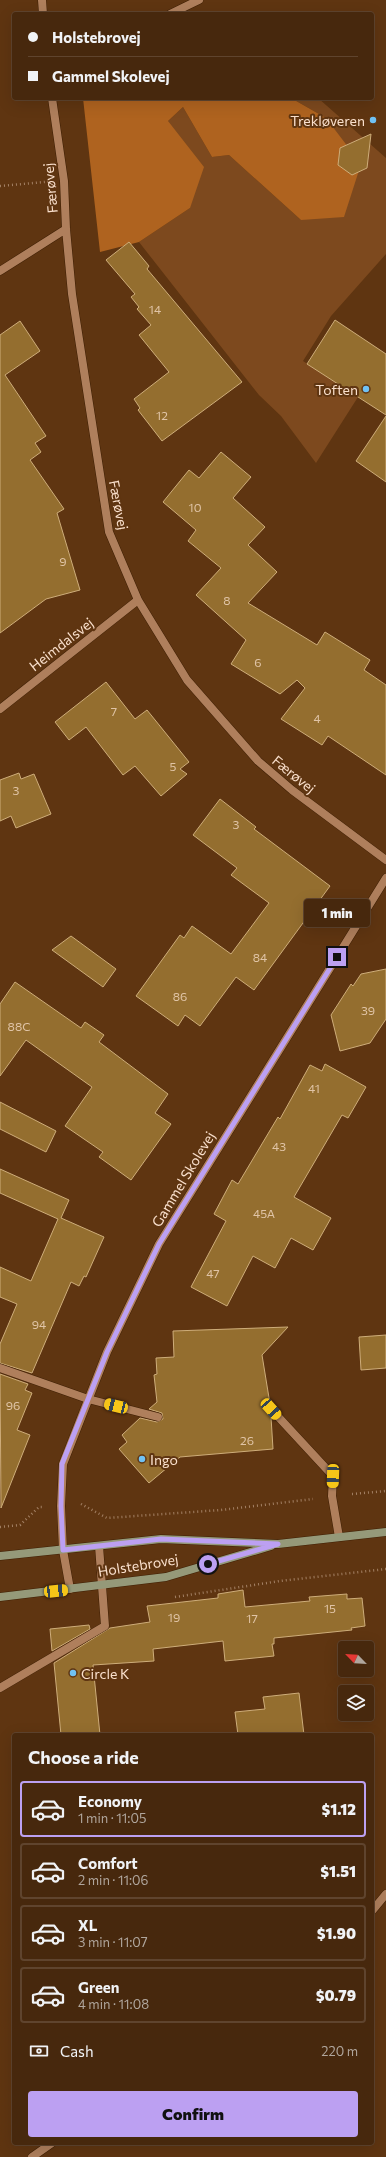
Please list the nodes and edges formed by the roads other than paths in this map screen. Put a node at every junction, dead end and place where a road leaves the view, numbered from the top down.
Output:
1 (42, 0) edge
2 (199, 0) edge
3 (43, 12) edge
4 (174, 12) edge
5 (52, 100) edge
6 (66, 229) junction
7 (0, 271) edge
8 (138, 600) junction
9 (0, 709) edge
10 (386, 860) edge
11 (386, 878) edge
12 (0, 1368) edge
13 (88, 1399) junction
14 (271, 1409) dead end
15 (158, 1417) dead end
16 (386, 1532) edge
17 (339, 1537) junction
18 (278, 1544) junction
19 (99, 1546) junction
20 (63, 1550) junction
21 (0, 1556) edge
22 (102, 1585) junction
23 (70, 1589) junction
24 (0, 1596) edge
25 (0, 1688) edge
26 (386, 1894) edge
27 (374, 1909) edge
28 (49, 2145) edge
29 (32, 2157) edge

1 - 3 street
2 - 4 street
5 - 6 street, Færøvej
6 - 7 street
6 - 8 street, Færøvej
8 - 9 street, Heimdalsvej
8 - 10 street, Færøvej
11 - 13 street, Gammel Skolevej
12 - 13 street
13 - 15 street
13 - 20 street, Gammel Skolevej
14 - 17 street
16 - 17 main road, Holstebrovej
17 - 18 main road, Holstebrovej
18 - 19 main road, Holstebrovej
18 - 22 main road, Holstebrovej
19 - 20 main road, Holstebrovej
19 - 22 street
20 - 21 main road, Holstebrovej
20 - 23 street, Gammel Skolevej
22 - 23 main road, Holstebrovej
22 - 25 street
23 - 24 main road, Holstebrovej
26 - 27 street
28 - 29 street

